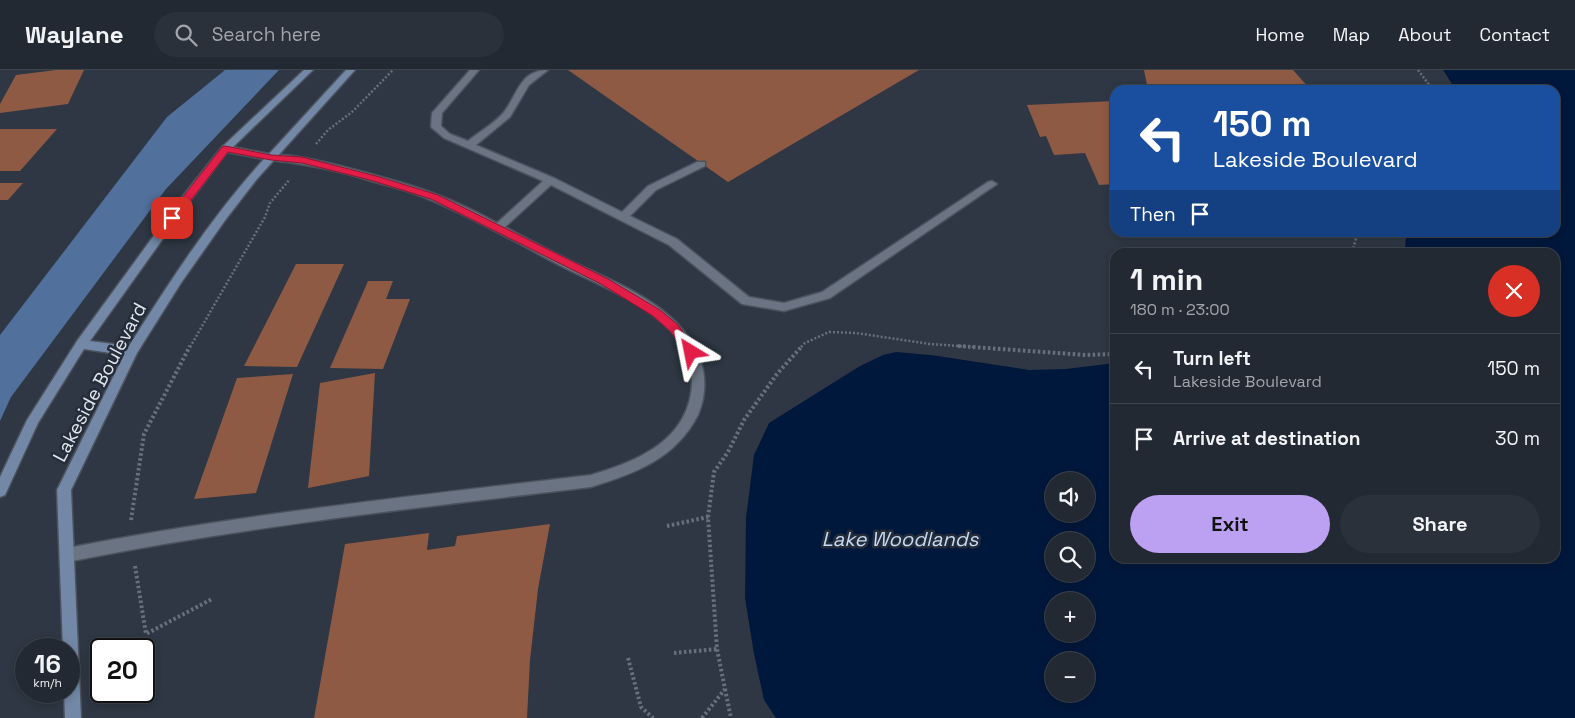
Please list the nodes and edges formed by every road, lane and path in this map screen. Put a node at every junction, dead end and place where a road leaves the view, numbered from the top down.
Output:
1 (309, 70) edge
2 (351, 70) edge
3 (393, 70) edge
4 (475, 70) edge
5 (544, 70) edge
6 (1418, 70) edge
7 (1429, 85) edge
8 (469, 145) junction
9 (225, 149) junction
10 (271, 157) junction
11 (302, 160) junction
12 (701, 164) dead end
13 (550, 180) junction
14 (992, 184) dead end
15 (624, 216) junction
16 (498, 228) junction
17 (81, 344) junction
18 (132, 351) junction
19 (1110, 354) edge
20 (0, 492) edge
21 (708, 517) junction
22 (667, 526) dead end
23 (133, 541) junction
24 (67, 555) junction
25 (212, 599) dead end
26 (717, 649) junction
27 (674, 653) dead end
28 (628, 658) dead end
29 (725, 689) junction
30 (73, 718) edge
31 (653, 718) edge
32 (702, 718) edge
33 (731, 718) edge

1 - 9 street, Lakeside Boulevard
2 - 10 street, Lakeside Boulevard
3 - 11 path
4 - 8 lane
5 - 8 lane
6 - 7 path
8 - 13 lane
9 - 10 street
9 - 17 street, Lakeside Boulevard
10 - 11 lane
10 - 18 street, Lakeside Boulevard
11 - 16 lane
11 - 23 path
12 - 15 lane
13 - 15 lane
13 - 16 lane
14 - 15 lane
16 - 23 lane
17 - 18 street
17 - 20 street, Lakeside Boulevard
18 - 24 street, Lakeside Boulevard
19 - 21 path
21 - 22 path
21 - 26 path
23 - 24 lane
23 - 25 path
24 - 30 street, Lakeside Boulevard
26 - 27 path
26 - 29 path
28 - 31 path
29 - 32 path
29 - 33 path

